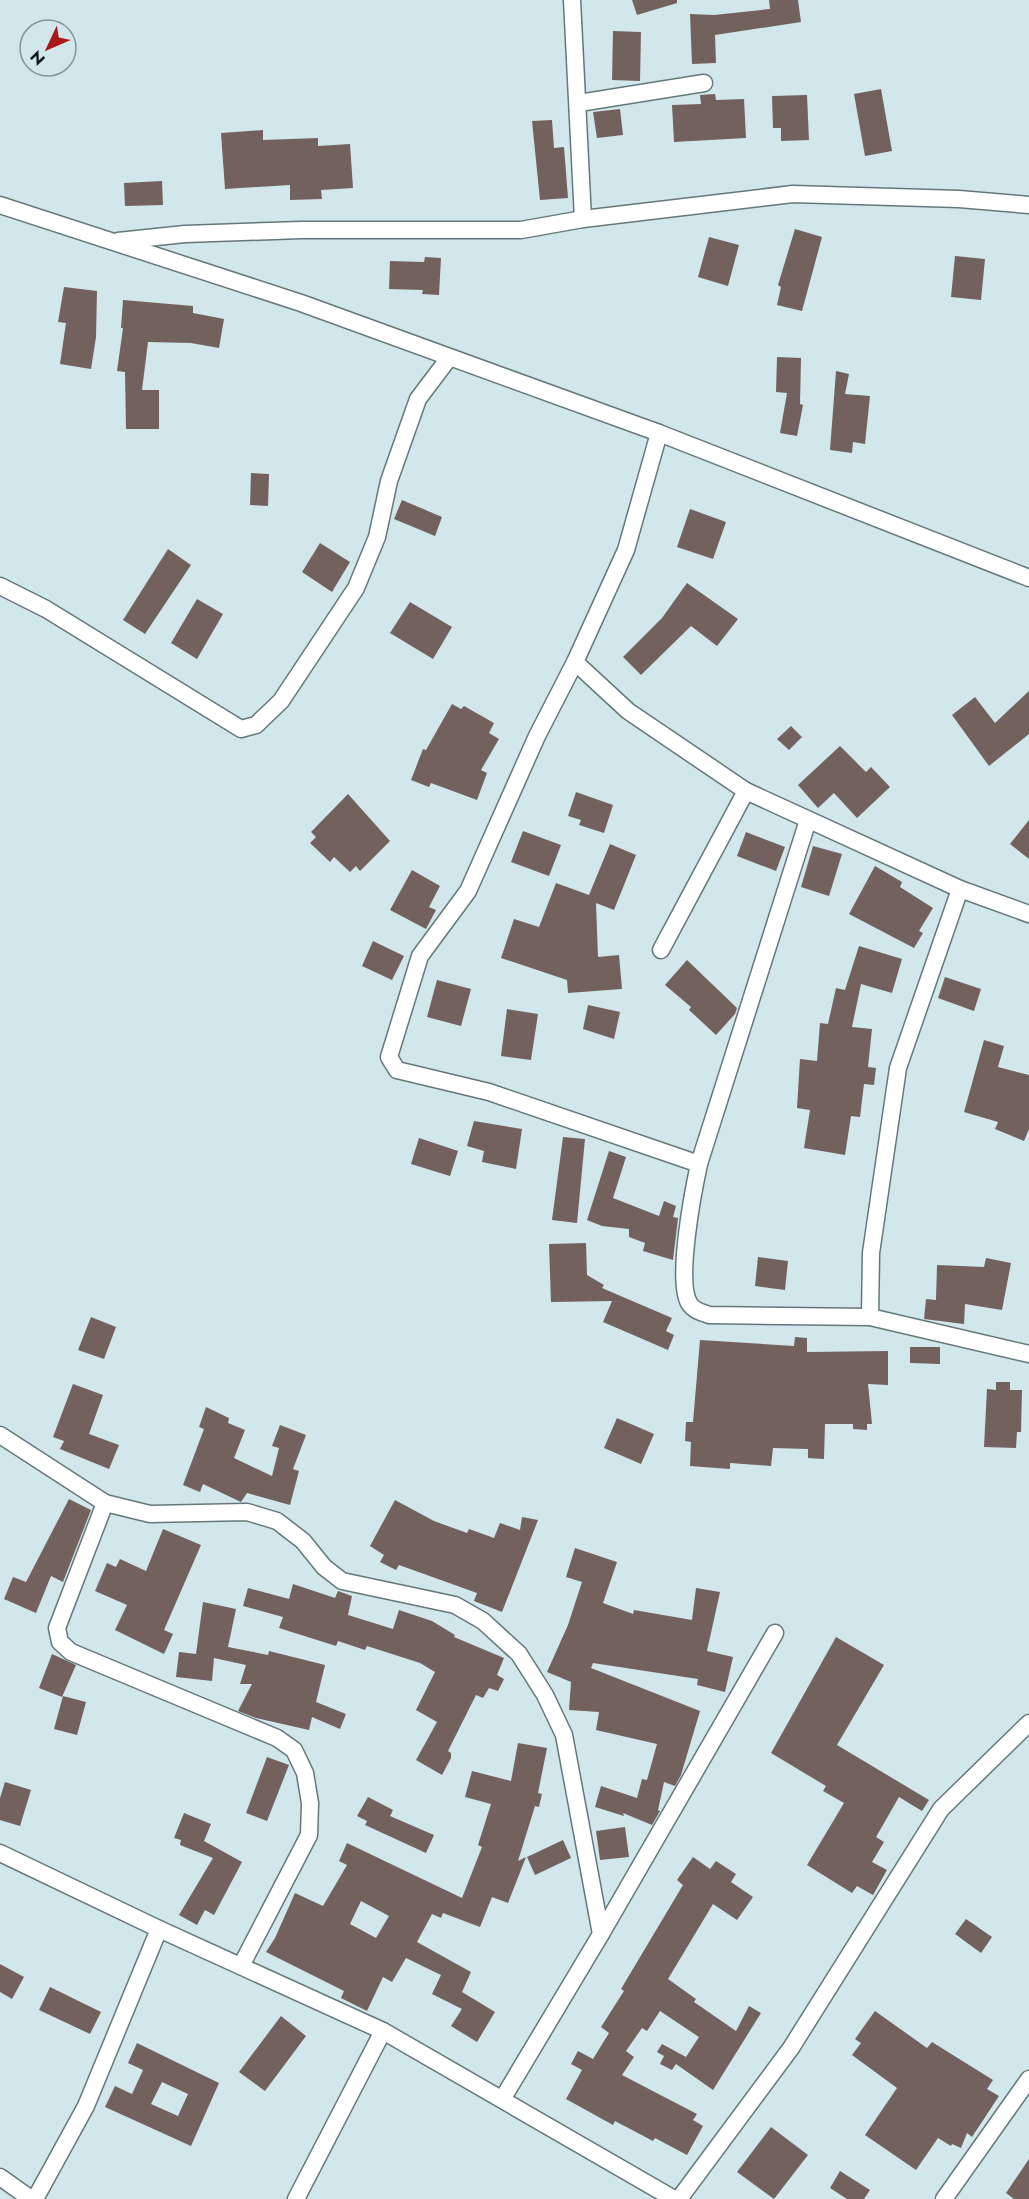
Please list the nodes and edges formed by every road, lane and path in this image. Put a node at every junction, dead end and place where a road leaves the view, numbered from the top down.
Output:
1 (572, 0) edge
2 (704, 83) dead end
3 (579, 103) junction
4 (0, 205) edge
5 (1029, 206) edge
6 (583, 219) junction
7 (113, 242) junction
8 (449, 358) junction
9 (659, 433) junction
10 (1029, 578) edge
11 (0, 586) edge
12 (575, 663) junction
13 (746, 791) junction
14 (808, 820) junction
15 (960, 889) junction
16 (1029, 914) edge
17 (661, 950) dead end
18 (699, 1164) junction
19 (870, 1317) junction
20 (1029, 1354) edge
21 (0, 1435) edge
22 (105, 1503) junction
23 (775, 1633) dead end
24 (1029, 1723) edge
25 (0, 1853) edge
26 (159, 1929) junction
27 (601, 1934) junction
28 (241, 1966) junction
29 (383, 2031) junction
30 (1029, 2079) edge
31 (503, 2098) junction
32 (0, 2177) edge
33 (33, 2199) edge
34 (296, 2199) edge
35 (674, 2199) edge
36 (679, 2199) edge
37 (944, 2199) edge

1 - 3 street
2 - 3 street
3 - 6 street
4 - 7 street
5 - 6 street
6 - 7 street
7 - 8 street
8 - 9 street
8 - 11 street
9 - 10 street
9 - 12 street
12 - 13 street
12 - 18 street
13 - 14 street
13 - 17 street
14 - 15 street
14 - 18 street
15 - 16 street
15 - 19 street
18 - 19 street
19 - 20 street
21 - 22 street
22 - 27 street
22 - 28 street
23 - 27 street
24 - 36 street
25 - 26 street
26 - 28 street
26 - 33 street
27 - 31 street
28 - 29 street
29 - 31 street
29 - 34 street
30 - 37 street
31 - 35 street
32 - 33 street

